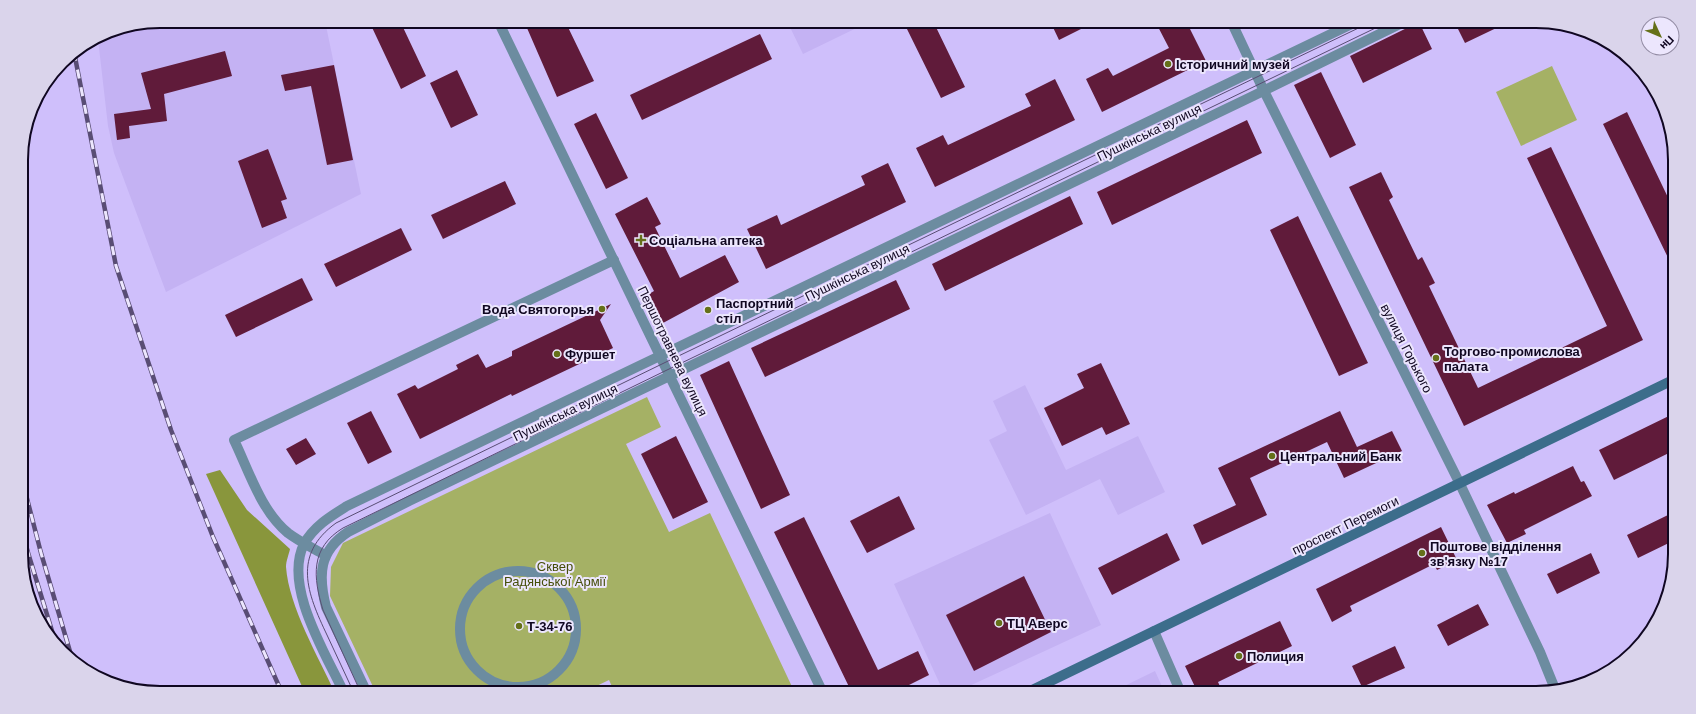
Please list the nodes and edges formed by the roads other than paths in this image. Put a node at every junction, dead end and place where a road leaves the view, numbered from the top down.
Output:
1 (501, 28) edge
2 (1234, 28) edge
3 (1344, 28) edge
4 (1392, 28) edge
5 (1255, 71) junction
6 (1264, 91) junction
7 (614, 260) junction
8 (660, 356) junction
9 (671, 376) junction
10 (1668, 382) edge
11 (1460, 484) junction
12 (304, 544) junction
13 (325, 555) junction
14 (1154, 631) junction
15 (572, 651) joint
16 (1554, 684) edge
17 (341, 686) edge
18 (364, 686) edge
19 (507, 686) edge
20 (528, 686) edge
21 (820, 686) edge
22 (1050, 686) edge
23 (1178, 686) edge

1 - 7 street, Першотравнева вулиця
2 - 5 street, вулиця Горького
3 - 5 street, Пушкінська вулиця
4 - 6 street, Пушкінська вулиця
5 - 6 street, вулиця Горького
5 - 8 street, Пушкінська вулиця
6 - 9 street, Пушкінська вулиця
6 - 11 street, вулиця Горького
7 - 8 street, Першотравнева вулиця
7 - 12 street
8 - 9 street, Першотравнева вулиця
8 - 12 street, Пушкінська вулиця
9 - 13 street, Пушкінська вулиця
9 - 21 street, Першотравнева вулиця
10 - 11 main road, проспект Перемоги
11 - 14 main road, проспект Перемоги
11 - 16 street, вулиця Горького
12 - 13 street
12 - 17 street
13 - 18 street
14 - 22 main road, проспект Перемоги
14 - 23 street
15 - 19 street
15 - 20 street

